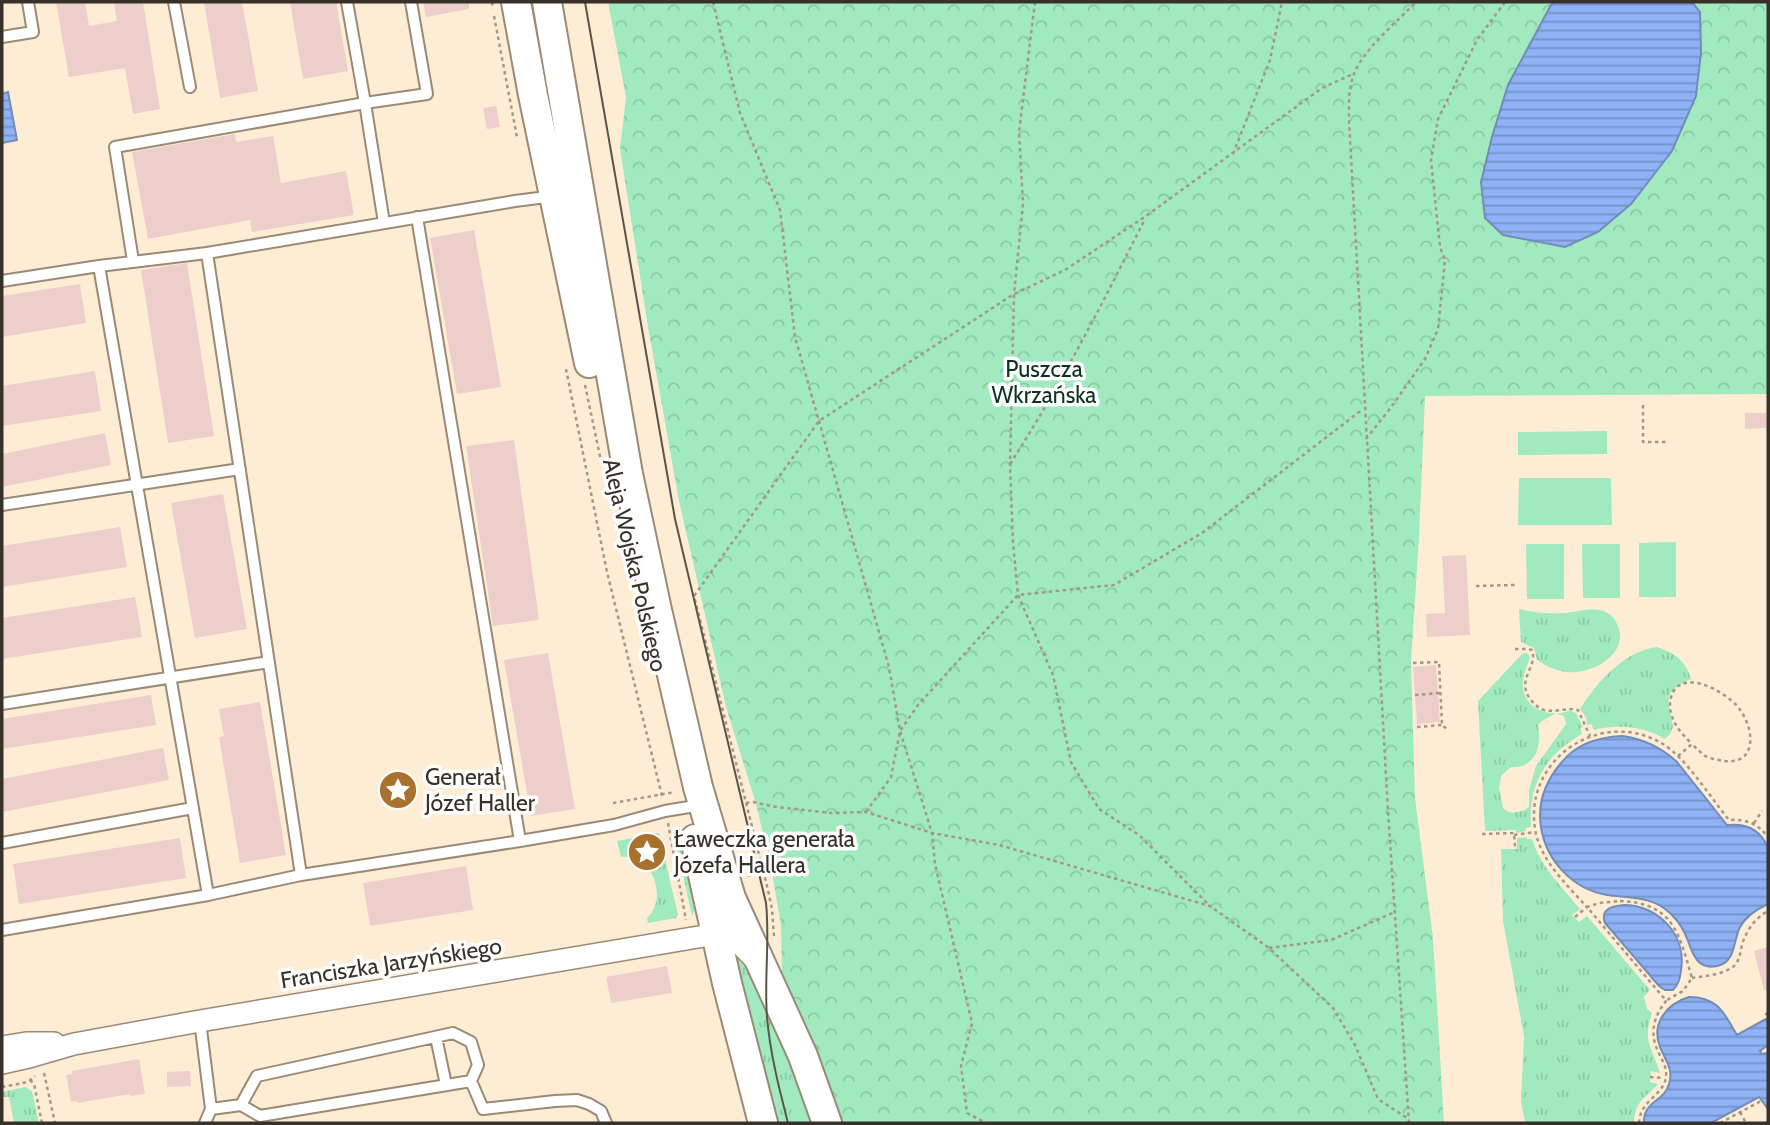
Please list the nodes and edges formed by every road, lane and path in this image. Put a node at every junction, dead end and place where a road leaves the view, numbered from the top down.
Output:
1 (28, 2) edge
2 (174, 2) edge
3 (346, 2) edge
4 (411, 2) edge
5 (492, 2) edge
6 (516, 2) edge
7 (547, 2) edge
8 (713, 2) edge
9 (1035, 2) edge
10 (1282, 2) edge
11 (1416, 2) edge
12 (1505, 2) edge
13 (2, 37) edge
14 (559, 72) junction
15 (1353, 74) junction
16 (529, 77) junction
17 (190, 87) dead end
18 (365, 103) junction
19 (519, 146) dead end
20 (1233, 154) junction
21 (567, 194) junction
22 (1146, 216) junction
23 (417, 217) junction
24 (384, 223) junction
25 (207, 253) junction
26 (133, 261) junction
27 (99, 265) junction
28 (2, 281) edge
29 (1014, 294) junction
30 (564, 359) dead end
31 (585, 387) dead end
32 (1643, 405) dead end
33 (1364, 408) junction
34 (818, 421) junction
35 (1366, 439) junction
36 (1668, 442) dead end
37 (1010, 464) junction
38 (603, 468) dead end
39 (240, 469) junction
40 (137, 484) junction
41 (2, 505) edge
42 (1515, 585) dead end
43 (1476, 586) dead end
44 (1018, 595) junction
45 (1515, 649) dead end
46 (269, 662) junction
47 (1413, 663) dead end
48 (170, 679) junction
49 (1441, 693) junction
50 (1415, 695) dead end
51 (2, 704) edge
52 (1443, 725) junction
53 (1417, 727) dead end
54 (1447, 729) dead end
55 (900, 731) junction
56 (1590, 736) junction
57 (1692, 744) junction
58 (1678, 756) junction
59 (662, 794) junction
60 (682, 802) junction
61 (613, 803) dead end
62 (746, 803) junction
63 (193, 808) junction
64 (1762, 811) dead end
65 (866, 812) junction
66 (1754, 823) junction
67 (1535, 831) junction
68 (932, 833) junction
69 (1482, 834) dead end
70 (1514, 835) junction
71 (1768, 837) edge
72 (520, 841) junction
73 (2, 843) edge
74 (1515, 847) dead end
75 (301, 875) junction
76 (735, 880) junction
77 (208, 895) junction
78 (1210, 906) junction
79 (1587, 907) junction
80 (1768, 911) edge
81 (1395, 912) junction
82 (1575, 917) dead end
83 (686, 920) dead end
84 (2, 930) edge
85 (716, 934) junction
86 (1269, 948) junction
87 (761, 967) junction
88 (1692, 978) junction
89 (1667, 1000) junction
90 (200, 1021) junction
91 (436, 1037) junction
92 (74, 1044) junction
93 (2, 1047) edge
94 (2, 1063) edge
95 (43, 1069) dead end
96 (1650, 1077) dead end
97 (1665, 1078) junction
98 (30, 1080) dead end
99 (471, 1081) junction
100 (446, 1086) junction
101 (1761, 1101) dead end
102 (241, 1105) junction
103 (211, 1109) junction
104 (1740, 1112) junction
105 (1409, 1121) edge
106 (42, 1123) edge
107 (55, 1123) edge
108 (205, 1123) edge
109 (606, 1123) edge
110 (763, 1123) edge
111 (827, 1123) edge
112 (986, 1123) edge
113 (1639, 1123) edge
114 (1720, 1123) edge
115 (1746, 1123) edge

1 - 13 lane
2 - 17 lane
3 - 18 lane
4 - 18 lane
5 - 19 path
6 - 16 main road, Aleja Wojska Polskiego
7 - 14 main road, Aleja Wojska Polskiego
8 - 34 path
9 - 29 path
10 - 20 path
11 - 15 path
12 - 35 path
14 - 16 street
14 - 21 main road, Aleja Wojska Polskiego
15 - 20 path
15 - 33 path
16 - 21 main road, Aleja Wojska Polskiego
18 - 24 lane
18 - 26 lane
20 - 22 path
21 - 23 lane
21 - 60 main road, Aleja Wojska Polskiego
22 - 29 path
22 - 37 path
23 - 24 lane
23 - 72 lane
24 - 25 lane
25 - 26 lane
25 - 39 lane
26 - 27 lane
27 - 28 lane
27 - 40 lane
29 - 34 path
29 - 37 path
30 - 59 path
31 - 38 path
32 - 36 path
33 - 35 path
33 - 44 path
34 - 55 path
34 - 62 path
35 - 81 path
37 - 44 path
39 - 40 lane
39 - 46 lane
40 - 41 lane
40 - 48 lane
42 - 43 path
44 - 55 path
44 - 78 path
45 - 56 path
46 - 48 lane
46 - 75 lane
47 - 49 path
48 - 51 lane
48 - 63 lane
49 - 50 path
49 - 52 path
52 - 53 path
52 - 54 path
55 - 65 path
55 - 68 path
56 - 58 path
56 - 67 path
57 - 57 path
57 - 58 path
58 - 66 path
59 - 60 path
59 - 60 path
59 - 61 path
60 - 72 lane
60 - 76 main road, Aleja Wojska Polskiego
60 - 83 path
60 - 85 main road, Aleja Wojska Polskiego
62 - 65 path
62 - 76 path
63 - 73 lane
63 - 77 lane
64 - 66 path
65 - 68 path
66 - 71 path
67 - 70 path
67 - 79 path
68 - 78 path
68 - 112 path
69 - 70 path
70 - 74 path
72 - 75 lane
75 - 77 lane
76 - 85 street, Aleja Wojska Polskiego
76 - 87 main road, Aleja Wojska Polskiego
77 - 84 lane
78 - 86 path
79 - 82 path
79 - 88 path
79 - 89 path
80 - 88 path
81 - 86 path
81 - 105 path
85 - 87 street, Aleja Wojska Polskiego
85 - 90 street, Franciszka Jarzyńskiego
85 - 110 main road, Aleja Wojska Polskiego
86 - 105 path
87 - 111 main road, Aleja Wojska Polskiego
88 - 89 path
89 - 97 path
90 - 92 street, Franciszka Jarzyńskiego
90 - 103 lane
91 - 99 lane
91 - 100 lane
91 - 102 lane
92 - 93 street, Franciszka Jarzyńskiego
92 - 94 street, Franciszka Jarzyńskiego
95 - 107 path
96 - 97 path
97 - 113 path
98 - 106 path
99 - 100 lane
99 - 109 lane
100 - 102 lane
101 - 104 path
102 - 103 lane
103 - 108 lane
104 - 114 path
104 - 115 path

